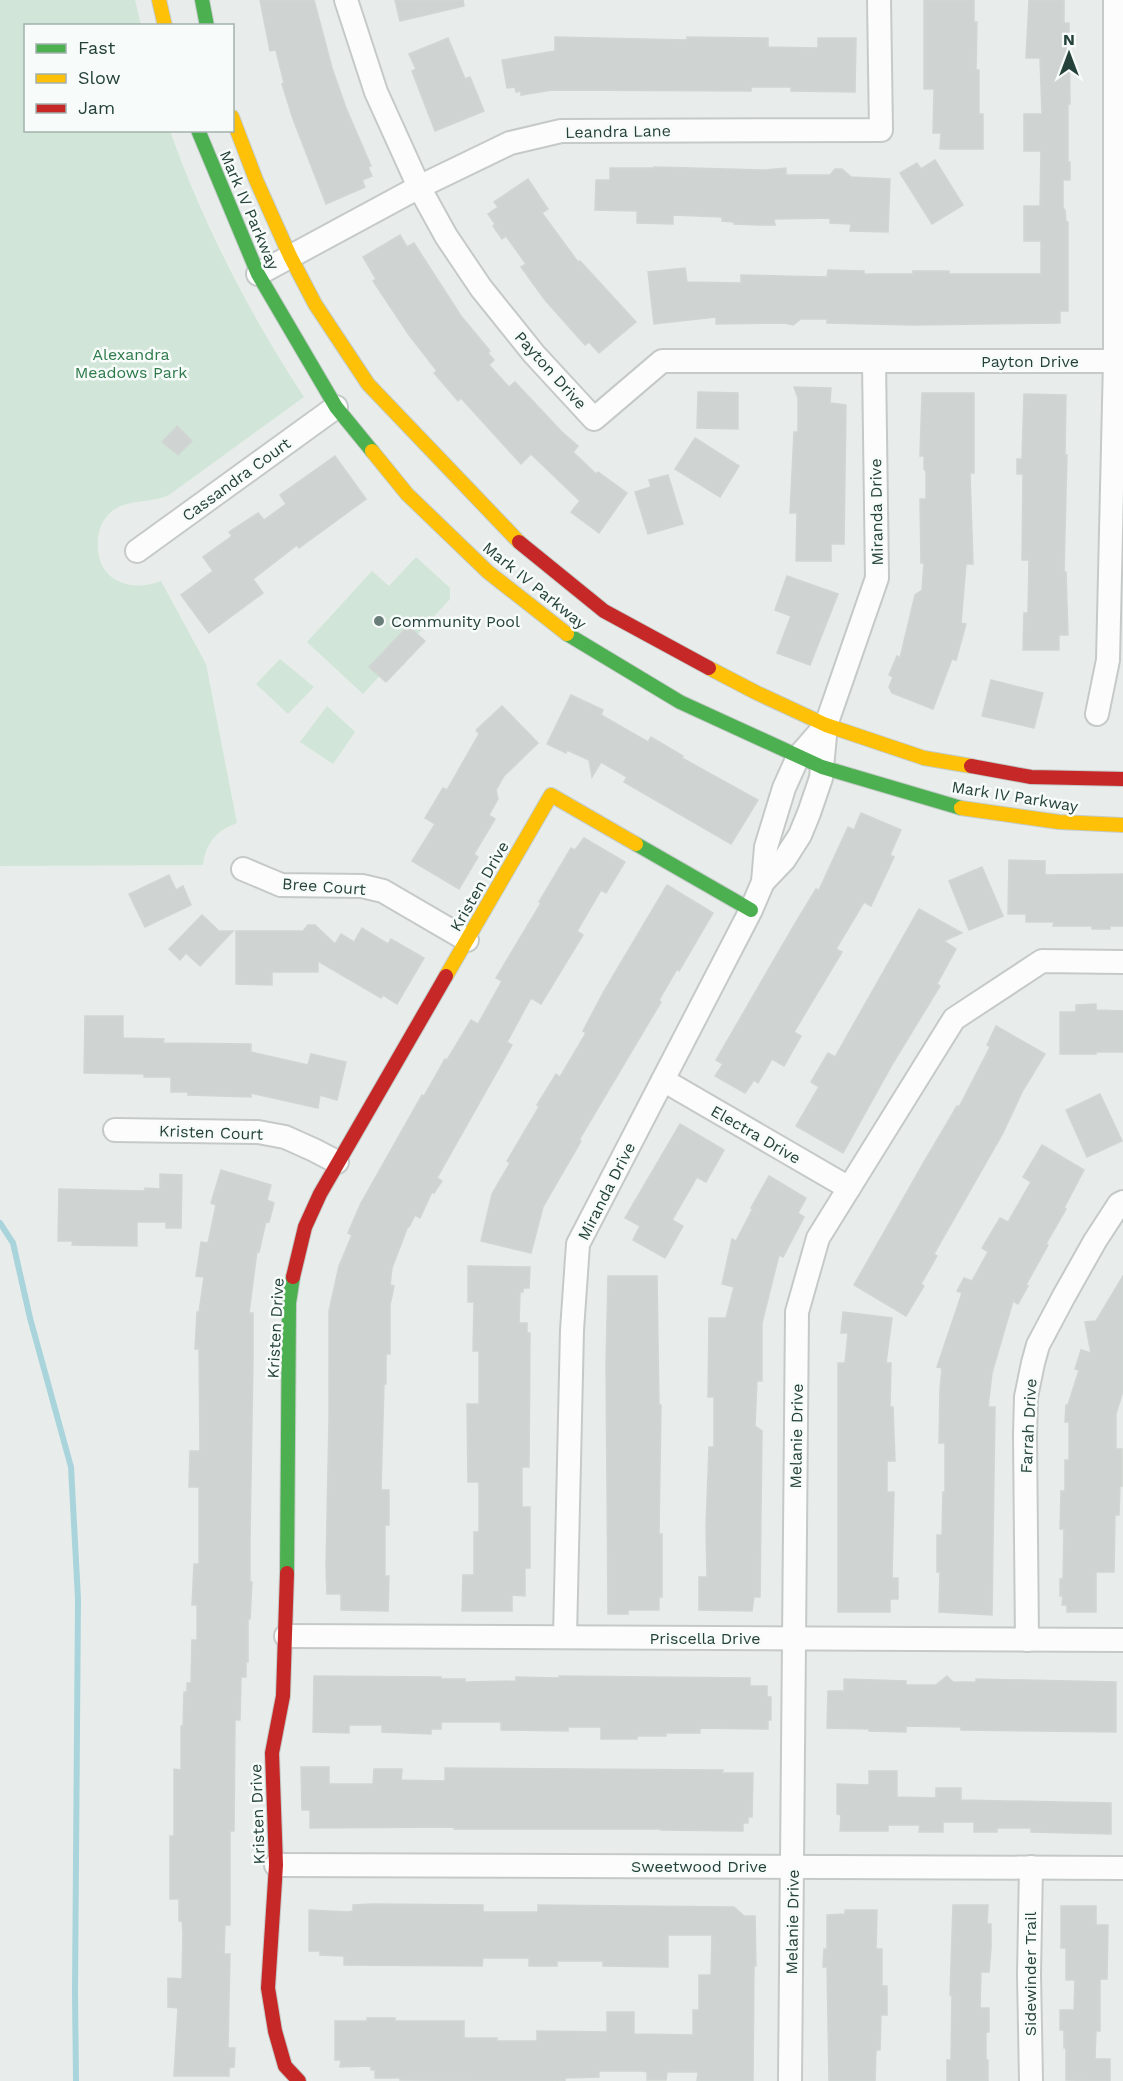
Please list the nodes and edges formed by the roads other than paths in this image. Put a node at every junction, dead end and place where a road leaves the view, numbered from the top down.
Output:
1 (159, 0) edge
2 (201, 0) edge
3 (346, 0) edge
4 (879, 0) edge
5 (1115, 0) edge
6 (165, 24) edge
7 (207, 24) edge
8 (234, 122) edge
9 (199, 132) edge
10 (1119, 165) edge
11 (419, 187) junction
12 (290, 256) junction
13 (258, 274) junction
14 (1115, 361) junction
15 (874, 362) junction
16 (336, 407) junction
17 (137, 551) dead end
18 (1097, 714) dead end
19 (826, 725) junction
20 (798, 757) junction
21 (822, 766) junction
22 (1123, 779) edge
23 (1123, 825) edge
24 (243, 869) dead end
25 (763, 882) junction
26 (751, 910) junction
27 (467, 940) junction
28 (1123, 962) edge
29 (663, 1080) junction
30 (115, 1130) dead end
31 (336, 1162) junction
32 (849, 1188) junction
33 (1123, 1202) edge
34 (286, 1636) junction
35 (565, 1638) junction
36 (794, 1638) junction
37 (1027, 1640) junction
38 (1123, 1640) edge
39 (276, 1865) junction
40 (792, 1866) junction
41 (1030, 1867) junction
42 (1123, 1868) edge
43 (299, 2081) edge
44 (790, 2081) edge
45 (1031, 2081) edge

1 - 6 main road
2 - 7 main road
3 - 11 street, Payton Drive
4 - 11 street, Leandra Lane
5 - 10 street
8 - 12 main road, Mark IV Parkway
9 - 13 main road, Mark IV Parkway
10 - 14 street
11 - 12 street, Leandra Lane
11 - 15 street, Payton Drive
12 - 13 street, Leandra Lane
12 - 19 main road, Mark IV Parkway
13 - 16 main road, Mark IV Parkway
14 - 15 street, Payton Drive
14 - 18 street
15 - 19 street, Miranda Drive
16 - 17 street, Cassandra Court
16 - 20 main road, Mark IV Parkway
19 - 20 street, Miranda Drive
19 - 21 street, Miranda Drive
19 - 22 main road, Mark IV Parkway
20 - 21 main road, Mark IV Parkway
20 - 25 street, Miranda Drive
21 - 23 main road, Mark IV Parkway
21 - 25 street, Miranda Drive
24 - 27 street, Bree Court
25 - 26 street, Miranda Drive
26 - 27 main road, Kristen Drive
26 - 29 street, Miranda Drive
27 - 31 main road, Kristen Drive
28 - 32 street, Melanie Drive
29 - 32 street, Electra Drive
29 - 35 street, Miranda Drive
30 - 31 street, Kristen Court
31 - 34 main road, Kristen Drive
32 - 36 street, Melanie Drive
33 - 37 street, Farrah Drive
34 - 35 street, Priscella Drive
34 - 39 main road, Kristen Drive
35 - 36 street, Priscella Drive
36 - 37 street, Priscella Drive
36 - 40 street, Melanie Drive
37 - 38 street, Priscella Drive
39 - 40 street, Sweetwood Drive
39 - 43 main road, Kristen Drive
40 - 41 street, Sweetwood Drive
40 - 44 street, Melanie Drive
41 - 42 street, Sweetwood Drive
41 - 45 street, Sidewinder Trail

